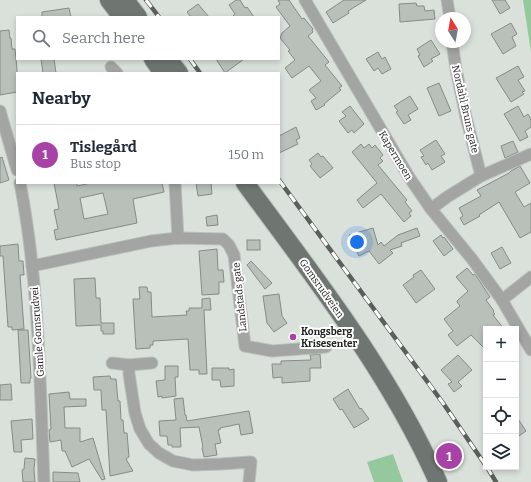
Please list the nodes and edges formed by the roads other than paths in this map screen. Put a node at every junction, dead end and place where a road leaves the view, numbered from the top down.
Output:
1 (109, 0) edge
2 (125, 0) edge
3 (305, 0) edge
4 (447, 0) edge
5 (449, 12) edge
6 (121, 16) edge
7 (137, 16) edge
8 (453, 48) edge
9 (154, 60) edge
10 (169, 60) edge
11 (162, 72) edge
12 (178, 72) edge
13 (0, 111) edge
14 (531, 154) edge
15 (16, 167) edge
16 (481, 176) junction
17 (20, 184) edge
18 (175, 184) edge
19 (246, 184) edge
20 (260, 184) edge
21 (431, 209) junction
22 (178, 238) junction
23 (32, 266) junction
24 (531, 277) edge
25 (502, 300) junction
26 (326, 347) dead end
27 (531, 350) edge
28 (112, 363) dead end
29 (152, 363) dead end
30 (129, 365) junction
31 (44, 482) edge
32 (249, 482) edge
33 (438, 482) edge
34 (450, 482) edge

1 - 6 main road
2 - 7 main road
3 - 21 street, Kapermoen
4 - 5 street
8 - 16 street, Nordahl Bruns gate
9 - 11 main road
10 - 12 main road
13 - 15 street
14 - 16 street
16 - 21 street
17 - 23 street, Gamle Gomsrudvei
18 - 22 street
19 - 33 main road, Gomsrudveien
20 - 34 main road, Gomsrudveien
21 - 25 street, Kapermoen
22 - 23 street, Landstads gate
22 - 26 street, Landstads gate
23 - 31 street, Gamle Gomsrudvei
24 - 25 street
25 - 27 street, Kapermoen
28 - 30 street
29 - 30 street
30 - 32 street

